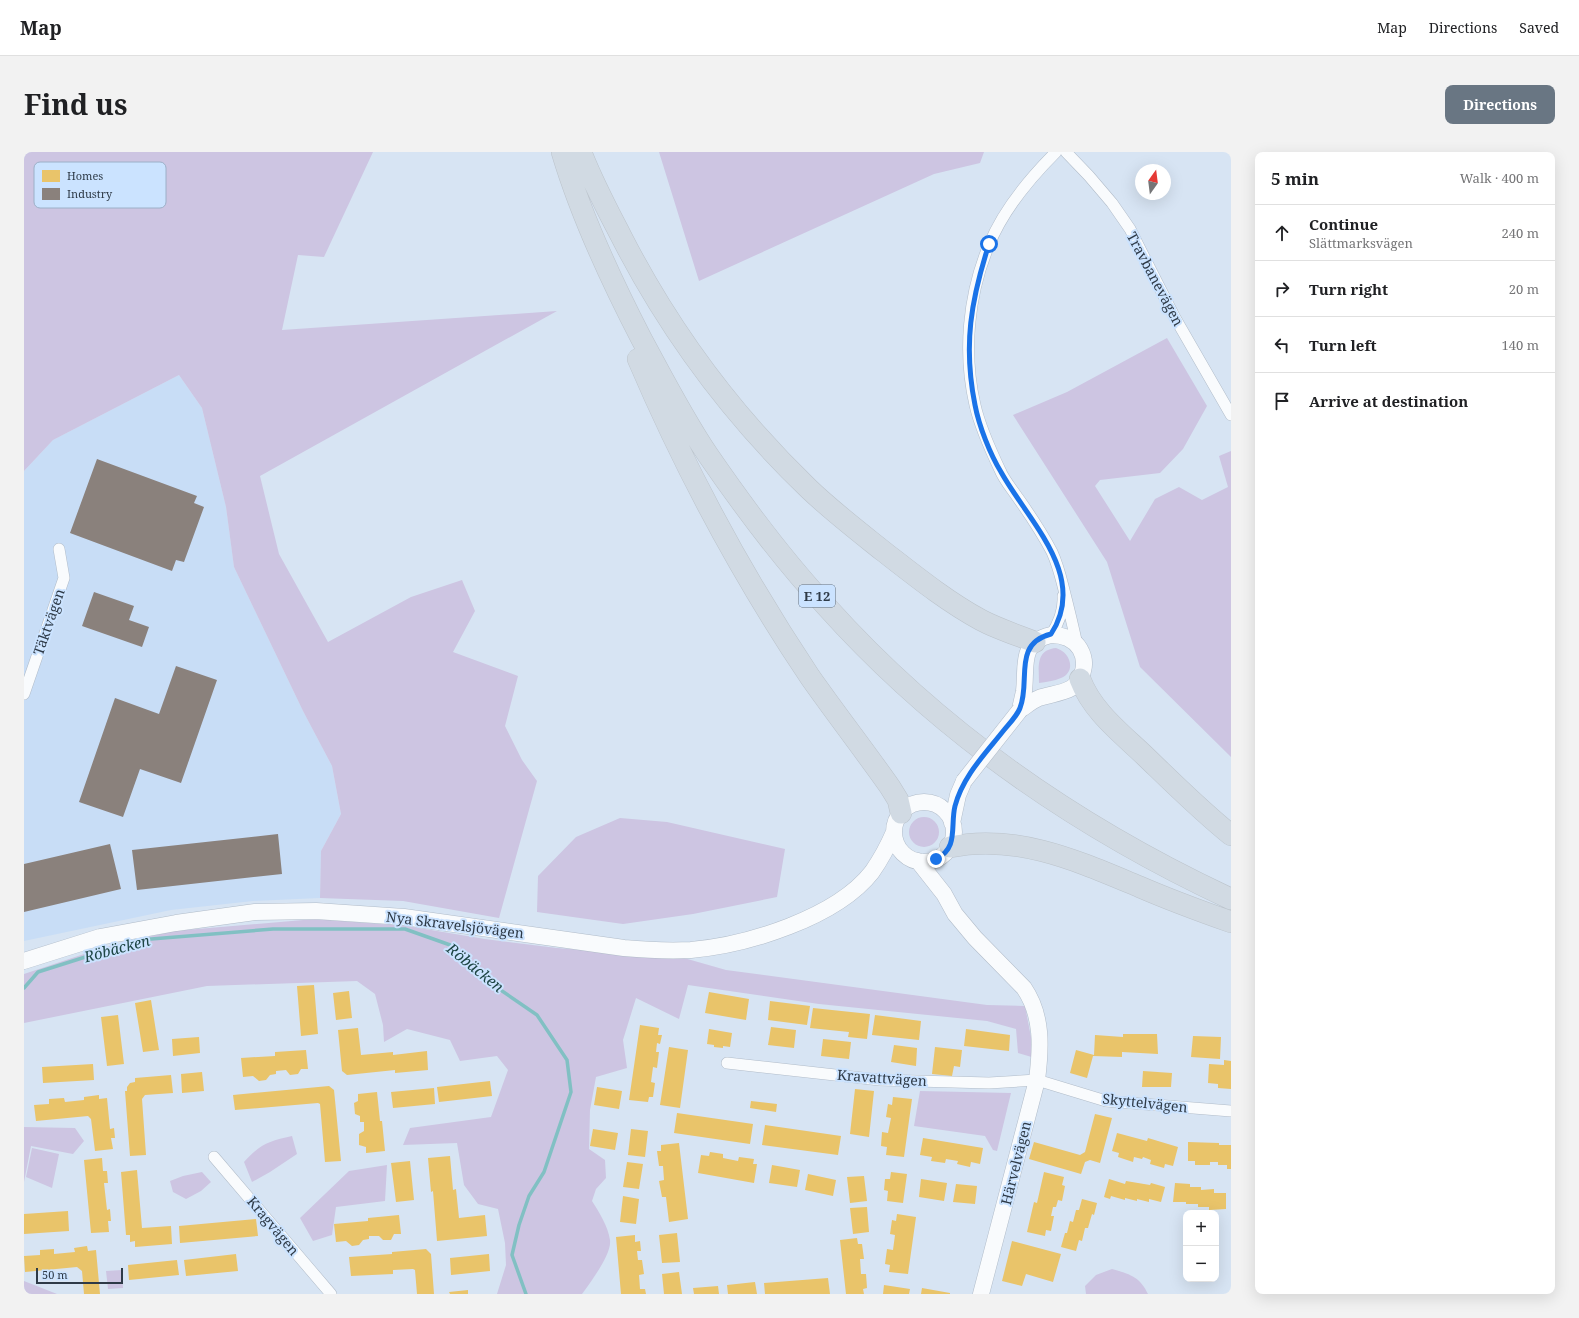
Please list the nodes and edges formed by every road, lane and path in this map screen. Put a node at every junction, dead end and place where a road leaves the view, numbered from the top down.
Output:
1 (562, 152) edge
2 (574, 152) edge
3 (581, 152) edge
4 (1056, 152) edge
5 (1066, 152) edge
6 (606, 268) junction
7 (1231, 416) edge
8 (59, 549) dead end
9 (1063, 586) junction
10 (1043, 638) junction
11 (1077, 645) junction
12 (1080, 679) junction
13 (24, 694) edge
14 (1020, 710) junction
15 (964, 781) junction
16 (931, 804) junction
17 (898, 823) junction
18 (952, 823) junction
19 (1231, 835) edge
20 (945, 852) junction
21 (912, 859) junction
22 (871, 873) junction
23 (1231, 888) edge
24 (944, 894) junction
25 (1231, 898) edge
26 (1231, 922) edge
27 (24, 961) edge
28 (727, 1063) dead end
29 (1037, 1080) junction
30 (1231, 1111) edge
31 (214, 1157) dead end
32 (331, 1294) edge
33 (981, 1294) edge

1 - 6 highway, E 12
2 - 23 highway, E 12
3 - 10 highway
4 - 9 street
5 - 7 street, Travbanevägen
6 - 17 highway
6 - 25 highway, E 12
8 - 13 street, Täktvägen
9 - 10 street
9 - 11 street
10 - 11 main road
10 - 14 main road
11 - 12 main road
12 - 14 main road
12 - 19 highway
14 - 15 main road, bridge
15 - 16 main road
15 - 18 main road
16 - 17 main road
16 - 18 main road
17 - 21 main road
17 - 22 main road, Nya Skravelsjövägen
18 - 20 main road
20 - 21 main road
20 - 24 main road
20 - 26 highway
21 - 22 main road, Nya Skravelsjövägen
21 - 24 main road
22 - 27 main road, Nya Skravelsjövägen
24 - 29 main road, Härvelvägen
28 - 29 street, Kravattvägen
29 - 30 street, Skyttelvägen
29 - 33 main road, Härvelvägen
31 - 32 street, Kragvägen

